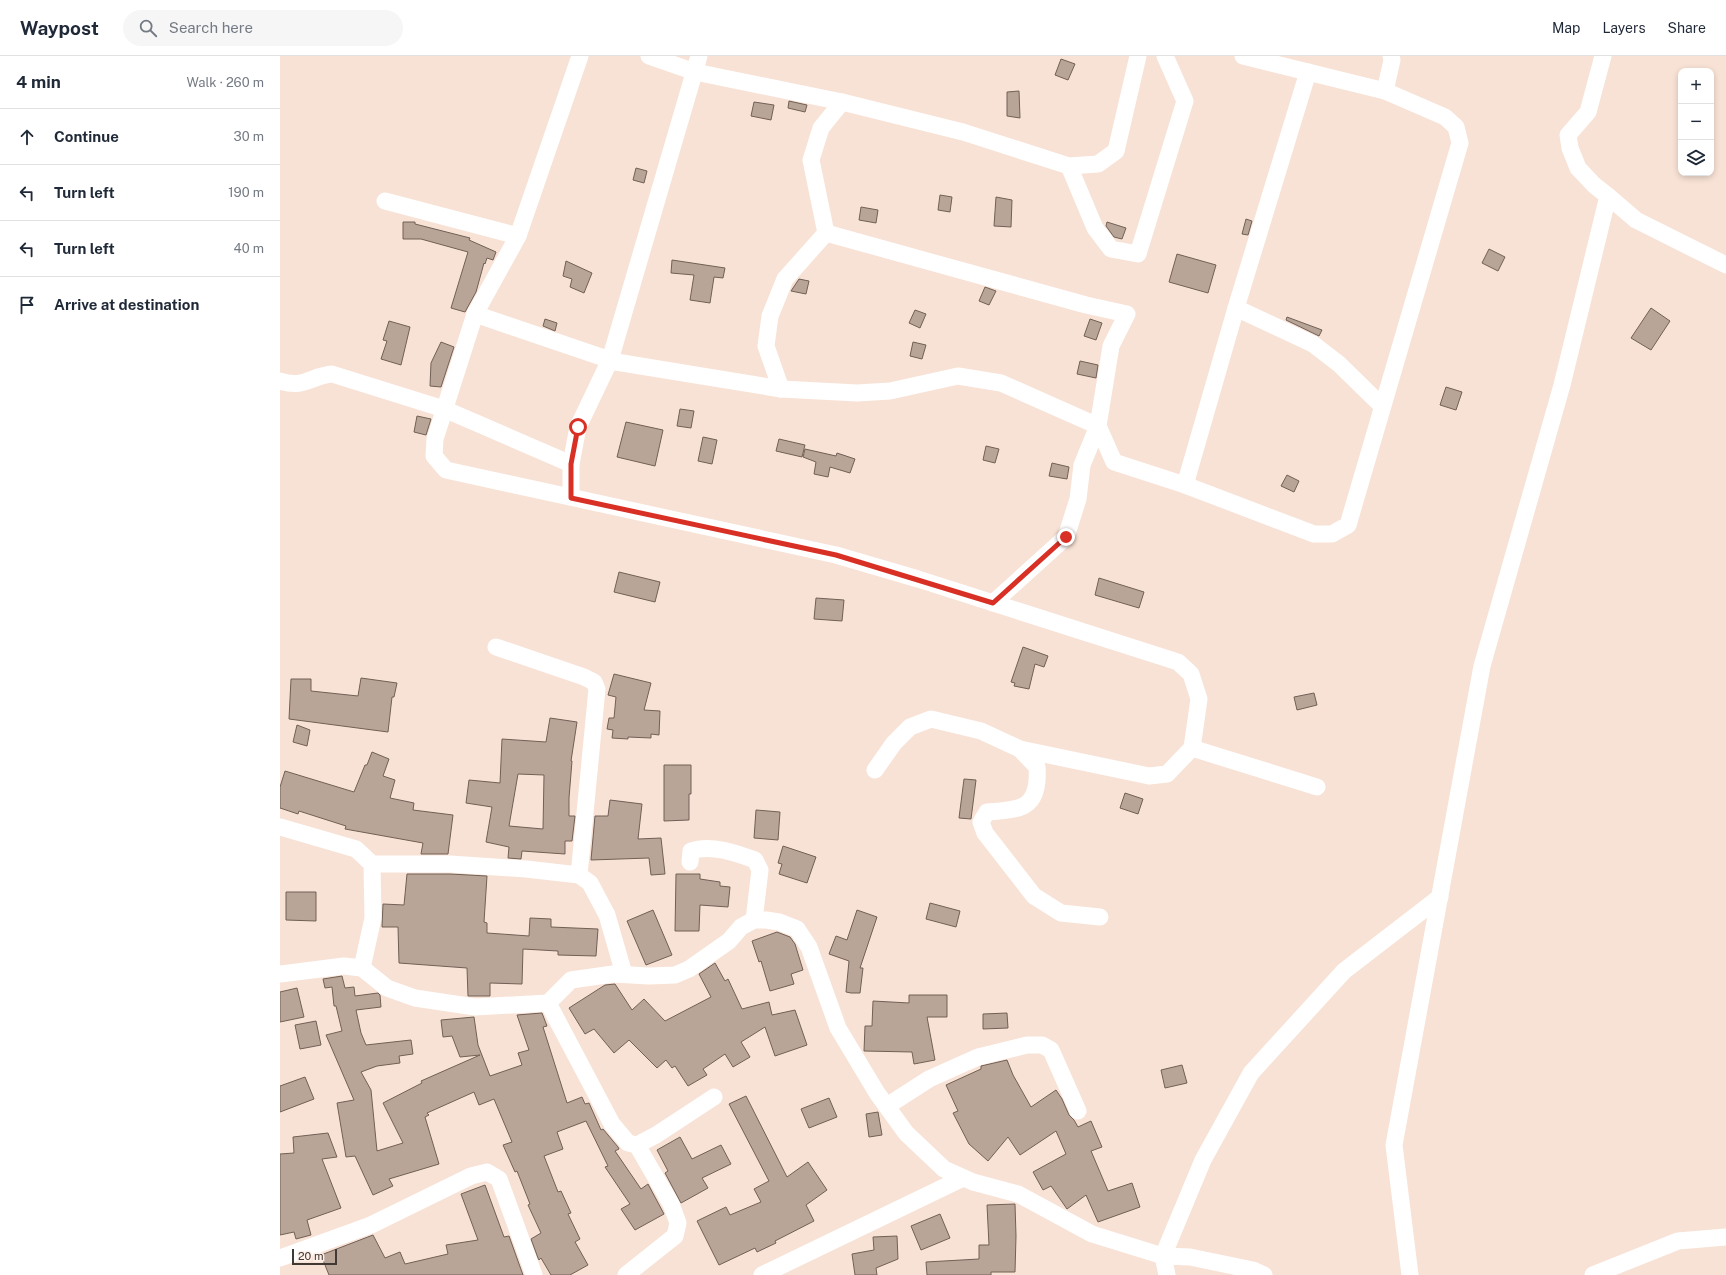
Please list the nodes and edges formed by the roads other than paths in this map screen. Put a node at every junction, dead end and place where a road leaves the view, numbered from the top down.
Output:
1 (580, 56) edge
2 (649, 56) edge
3 (1138, 56) edge
4 (1165, 56) edge
5 (1391, 56) edge
6 (1603, 56) edge
7 (1252, 57) edge
8 (697, 64) edge
9 (1308, 72) junction
10 (1384, 91) junction
11 (842, 102) junction
12 (1069, 166) junction
13 (1608, 196) junction
14 (385, 201) dead end
15 (826, 233) junction
16 (518, 236) junction
17 (1726, 265) edge
18 (1236, 308) junction
19 (475, 314) junction
20 (610, 360) junction
21 (280, 381) edge
22 (781, 389) junction
23 (1382, 406) junction
24 (444, 409) junction
25 (1098, 426) junction
26 (571, 464) junction
27 (1185, 485) junction
28 (571, 498) junction
29 (993, 603) junction
30 (496, 647) dead end
31 (1192, 748) junction
32 (1020, 749) junction
33 (875, 770) dead end
34 (1317, 786) dead end
35 (280, 827) edge
36 (690, 862) dead end
37 (372, 864) junction
38 (579, 875) junction
39 (1440, 897) junction
40 (1100, 917) dead end
41 (754, 920) junction
42 (362, 968) junction
43 (280, 974) edge
44 (624, 974) junction
45 (548, 1003) junction
46 (714, 1096) dead end
47 (887, 1106) junction
48 (1078, 1111) dead end
49 (637, 1145) junction
50 (963, 1178) junction
51 (1726, 1237) edge
52 (1163, 1256) junction
53 (280, 1258) edge
54 (534, 1275) edge
55 (626, 1275) edge
56 (762, 1275) edge
57 (1167, 1275) edge
58 (1264, 1275) edge
59 (1410, 1275) edge
60 (1593, 1275) edge

1 - 16 street
2 - 8 street
3 - 12 street
4 - 12 street
5 - 10 street
6 - 13 street
7 - 9 street
8 - 11 street
8 - 20 street
9 - 10 street
9 - 18 street
10 - 23 street
11 - 12 street
11 - 15 street
13 - 17 street
13 - 39 street
14 - 16 street
15 - 22 street
15 - 25 street
16 - 19 street
18 - 23 street
18 - 27 street
19 - 20 street
19 - 24 street
20 - 22 street
20 - 26 street
21 - 24 street
22 - 25 street
23 - 27 street
24 - 26 street
24 - 28 street
25 - 27 street
25 - 29 street
26 - 28 street
28 - 29 street
29 - 31 street
30 - 38 street
31 - 32 street
31 - 34 street
32 - 33 street
32 - 40 street
35 - 37 street
36 - 41 street
37 - 38 street
37 - 42 street
38 - 44 street
39 - 52 street
39 - 59 street
41 - 44 street
41 - 47 street
42 - 43 street
42 - 45 street
44 - 45 street
45 - 49 street
46 - 49 street
47 - 48 street
47 - 50 street
49 - 55 street
50 - 52 street
50 - 56 street
51 - 60 street
52 - 57 street
52 - 58 street
53 - 54 street

